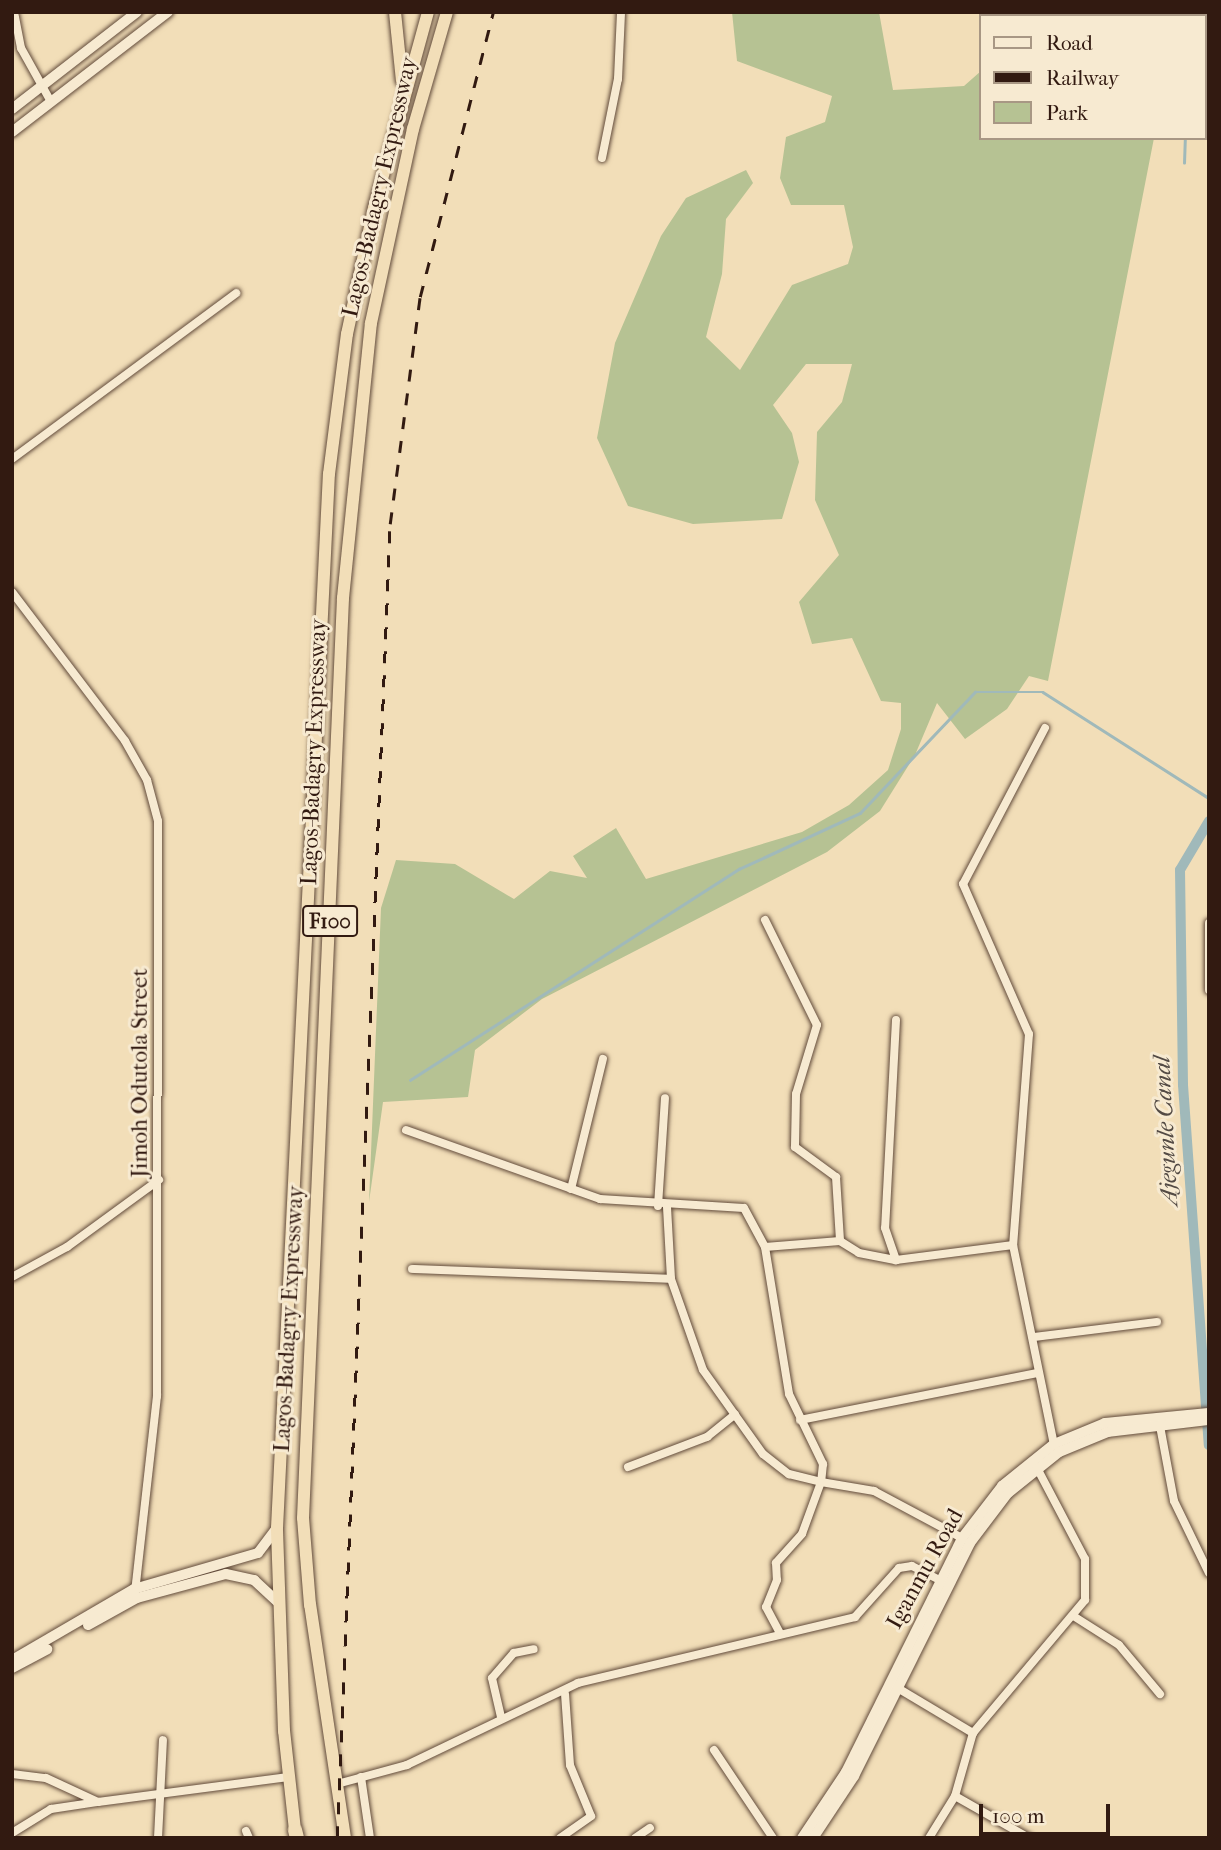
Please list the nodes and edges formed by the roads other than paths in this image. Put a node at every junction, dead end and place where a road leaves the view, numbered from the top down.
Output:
1 (14, 12) edge
2 (137, 12) edge
3 (168, 12) edge
4 (396, 12) edge
5 (428, 12) edge
6 (447, 12) edge
7 (621, 12) edge
8 (40, 86) junction
9 (403, 90) junction
10 (50, 100) junction
11 (12, 109) edge
12 (12, 132) edge
13 (602, 158) dead end
14 (236, 293) dead end
15 (12, 460) edge
16 (12, 592) edge
17 (1045, 728) dead end
18 (765, 920) dead end
19 (1209, 923) edge
20 (1207, 938) edge
21 (1209, 990) edge
22 (895, 1020) dead end
23 (603, 1059) dead end
24 (665, 1098) dead end
25 (406, 1130) dead end
26 (159, 1180) junction
27 (571, 1189) junction
28 (662, 1206) junction
29 (840, 1241) junction
30 (1013, 1245) junction
31 (765, 1247) junction
32 (896, 1260) junction
33 (412, 1269) dead end
34 (12, 1277) edge
35 (671, 1279) junction
36 (1157, 1322) dead end
37 (1034, 1337) junction
38 (1038, 1373) junction
39 (1209, 1413) edge
40 (734, 1414) junction
41 (800, 1420) junction
42 (1172, 1420) junction
43 (1209, 1420) edge
44 (1160, 1426) junction
45 (1054, 1444) junction
46 (628, 1467) dead end
47 (1037, 1468) junction
48 (821, 1482) junction
49 (277, 1528) junction
50 (962, 1538) junction
51 (1209, 1573) edge
52 (944, 1582) junction
53 (135, 1593) junction
54 (279, 1602) junction
55 (1075, 1617) junction
56 (780, 1633) junction
57 (534, 1649) dead end
58 (12, 1660) edge
59 (12, 1668) edge
60 (896, 1687) junction
61 (565, 1694) junction
62 (1160, 1694) dead end
63 (501, 1717) junction
64 (973, 1733) junction
65 (163, 1740) dead end
66 (715, 1750) dead end
67 (12, 1773) edge
68 (288, 1777) junction
69 (361, 1777) junction
70 (337, 1784) junction
71 (161, 1796) junction
72 (955, 1796) junction
73 (97, 1802) junction
74 (650, 1828) dead end
75 (12, 1833) edge
76 (296, 1834) edge
77 (158, 1838) edge
78 (345, 1838) edge
79 (370, 1838) edge
80 (560, 1838) edge
81 (635, 1838) edge
82 (773, 1838) edge
83 (802, 1838) edge
84 (813, 1838) edge
85 (929, 1838) edge
86 (1029, 1838) edge

1 - 8 street
2 - 8 street
3 - 10 street
4 - 9 highway
5 - 9 highway, Lagos-Badagry Expressway / F100
6 - 70 highway, Lagos-Badagry Expressway / F100
7 - 13 street
8 - 10 street
8 - 11 street
9 - 49 highway, Lagos-Badagry Expressway / F100
10 - 12 street
14 - 15 street
16 - 26 street, Jimoh Odutola Street
17 - 30 street
18 - 29 street
19 - 20 street
20 - 21 street
22 - 32 street
23 - 27 street
24 - 28 street
25 - 27 street
26 - 34 street
26 - 53 street, Jimoh Odutola Street
27 - 28 street
28 - 31 street
28 - 35 street
29 - 31 street
29 - 32 street
30 - 32 street
30 - 37 street
31 - 41 street
33 - 35 street
35 - 40 street
36 - 37 street
37 - 38 street
38 - 41 street
38 - 45 street
39 - 42 main road, Iganmu Road
40 - 46 street
40 - 48 street
41 - 48 street
42 - 43 main road, Iganmu Road
42 - 44 main road, Iganmu Road
42 - 45 main road, Iganmu Road
44 - 47 main road, Iganmu Road
44 - 51 street
45 - 50 main road, Iganmu Road
47 - 52 main road, Iganmu Road
47 - 55 street
48 - 50 street
48 - 56 street
49 - 53 main road
49 - 54 highway, Lagos-Badagry Expressway / F100
50 - 52 main road, Iganmu Road
52 - 56 street
52 - 60 main road, Iganmu Road
52 - 83 main road, Iganmu Road
53 - 54 main road
53 - 58 main road
53 - 59 main road
54 - 68 highway, Lagos-Badagry Expressway / F100
55 - 62 street
55 - 64 street
56 - 61 street
57 - 63 street
60 - 64 street
60 - 84 main road, Iganmu Road
61 - 63 street
61 - 80 street
63 - 69 street
64 - 72 street
65 - 71 street
66 - 82 street
67 - 73 street
68 - 71 street
68 - 76 highway, Lagos-Badagry Expressway / F100
69 - 70 street
69 - 79 street
70 - 78 highway, Lagos-Badagry Expressway / F100
71 - 73 street
71 - 77 street
72 - 85 street
72 - 86 street
73 - 75 street
74 - 81 street

